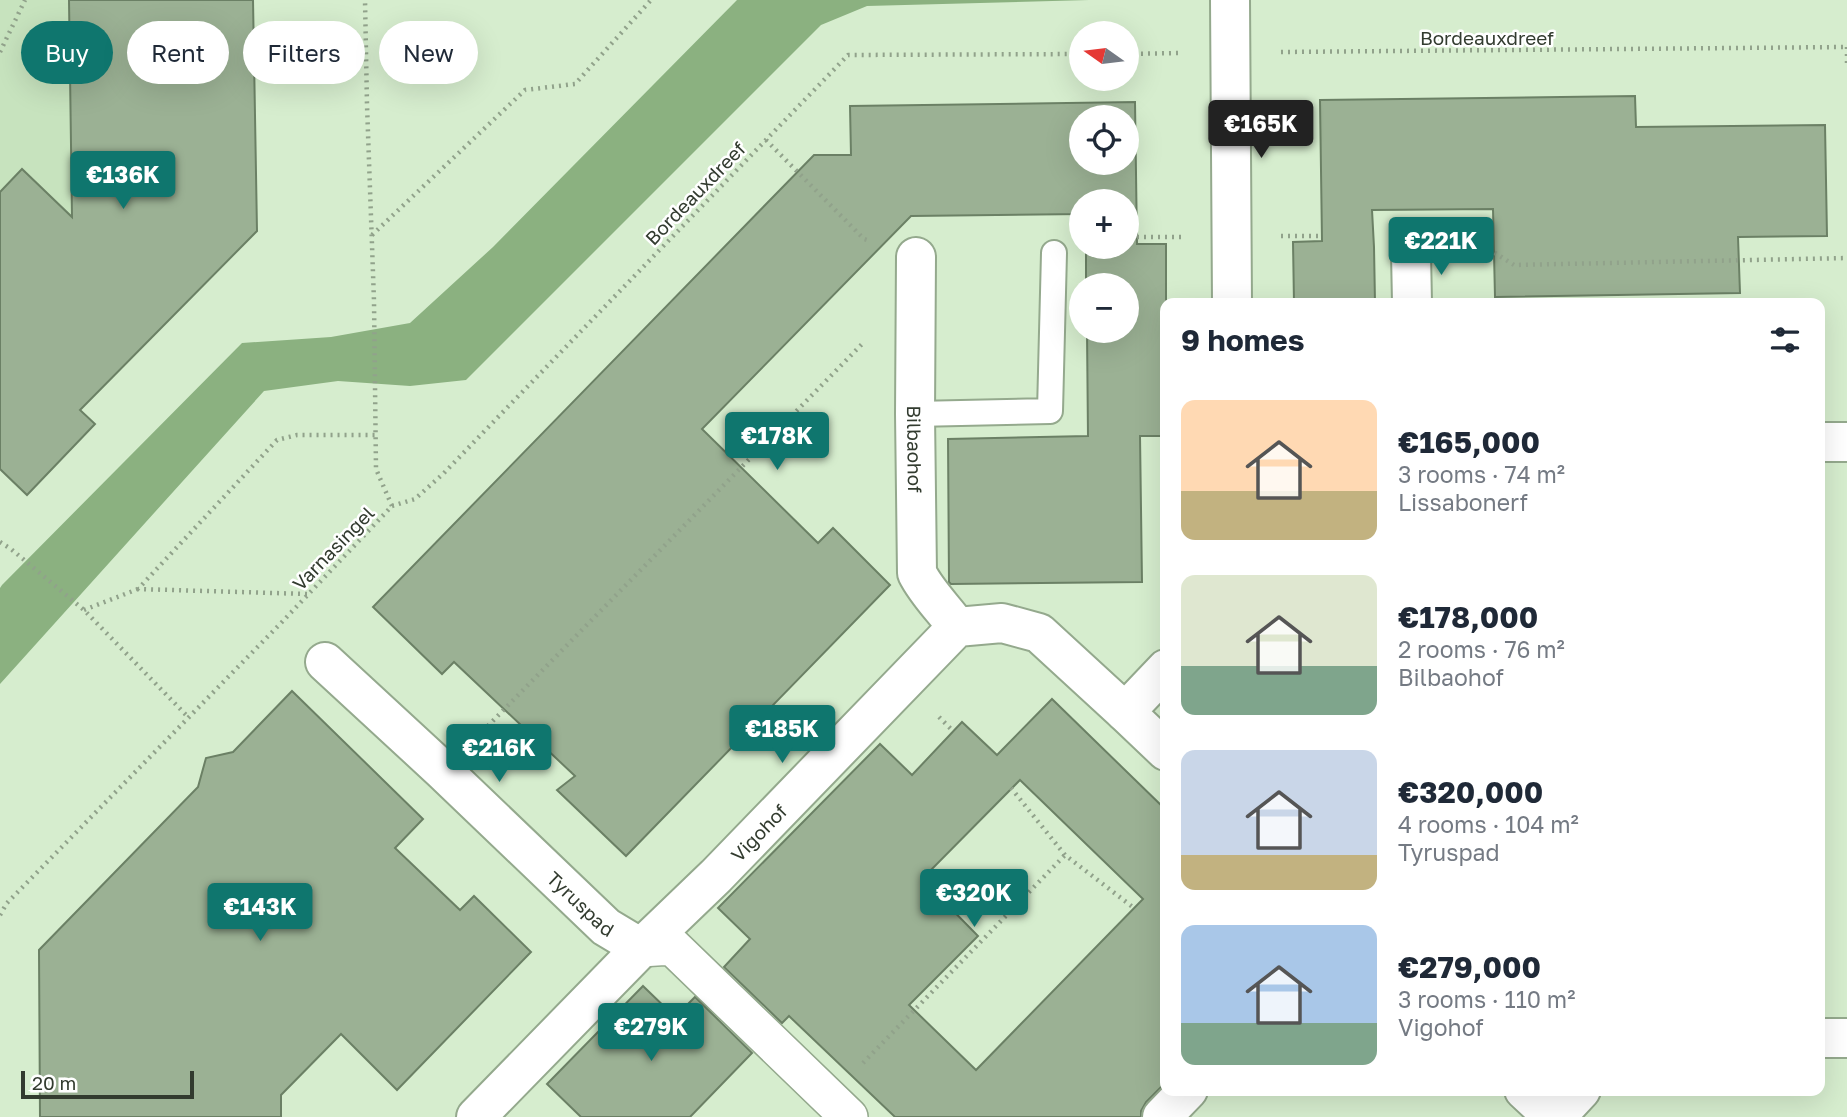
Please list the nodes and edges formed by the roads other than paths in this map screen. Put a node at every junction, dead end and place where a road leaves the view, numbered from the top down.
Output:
1 (1230, 24) edge
2 (1054, 253) dead end
3 (1411, 253) dead end
4 (916, 273) road end
5 (1232, 298) edge
6 (1412, 298) edge
7 (915, 414) junction
8 (1825, 442) edge
9 (1847, 442) edge
10 (957, 626) junction
11 (325, 662) dead end
12 (1160, 675) edge
13 (1125, 712) junction
14 (1160, 745) edge
15 (641, 948) junction
16 (1825, 1038) edge
17 (1847, 1038) edge
18 (1182, 1096) edge
19 (1531, 1096) edge
20 (1575, 1096) edge
21 (839, 1107) edge
22 (476, 1117) edge
23 (1162, 1117) edge
24 (1555, 1117) edge

1 - 5 street
2 - 7 lane
3 - 6 street
4 - 7 street, Bilbaohof
7 - 10 street, Bilbaohof
8 - 9 street
10 - 13 street
10 - 15 street, Vigohof
11 - 15 street, Tyruspad
12 - 13 street
13 - 14 street
15 - 21 street, Tyruspad
15 - 22 street, Vigohof
16 - 17 street
18 - 23 street
19 - 24 street
20 - 24 street

